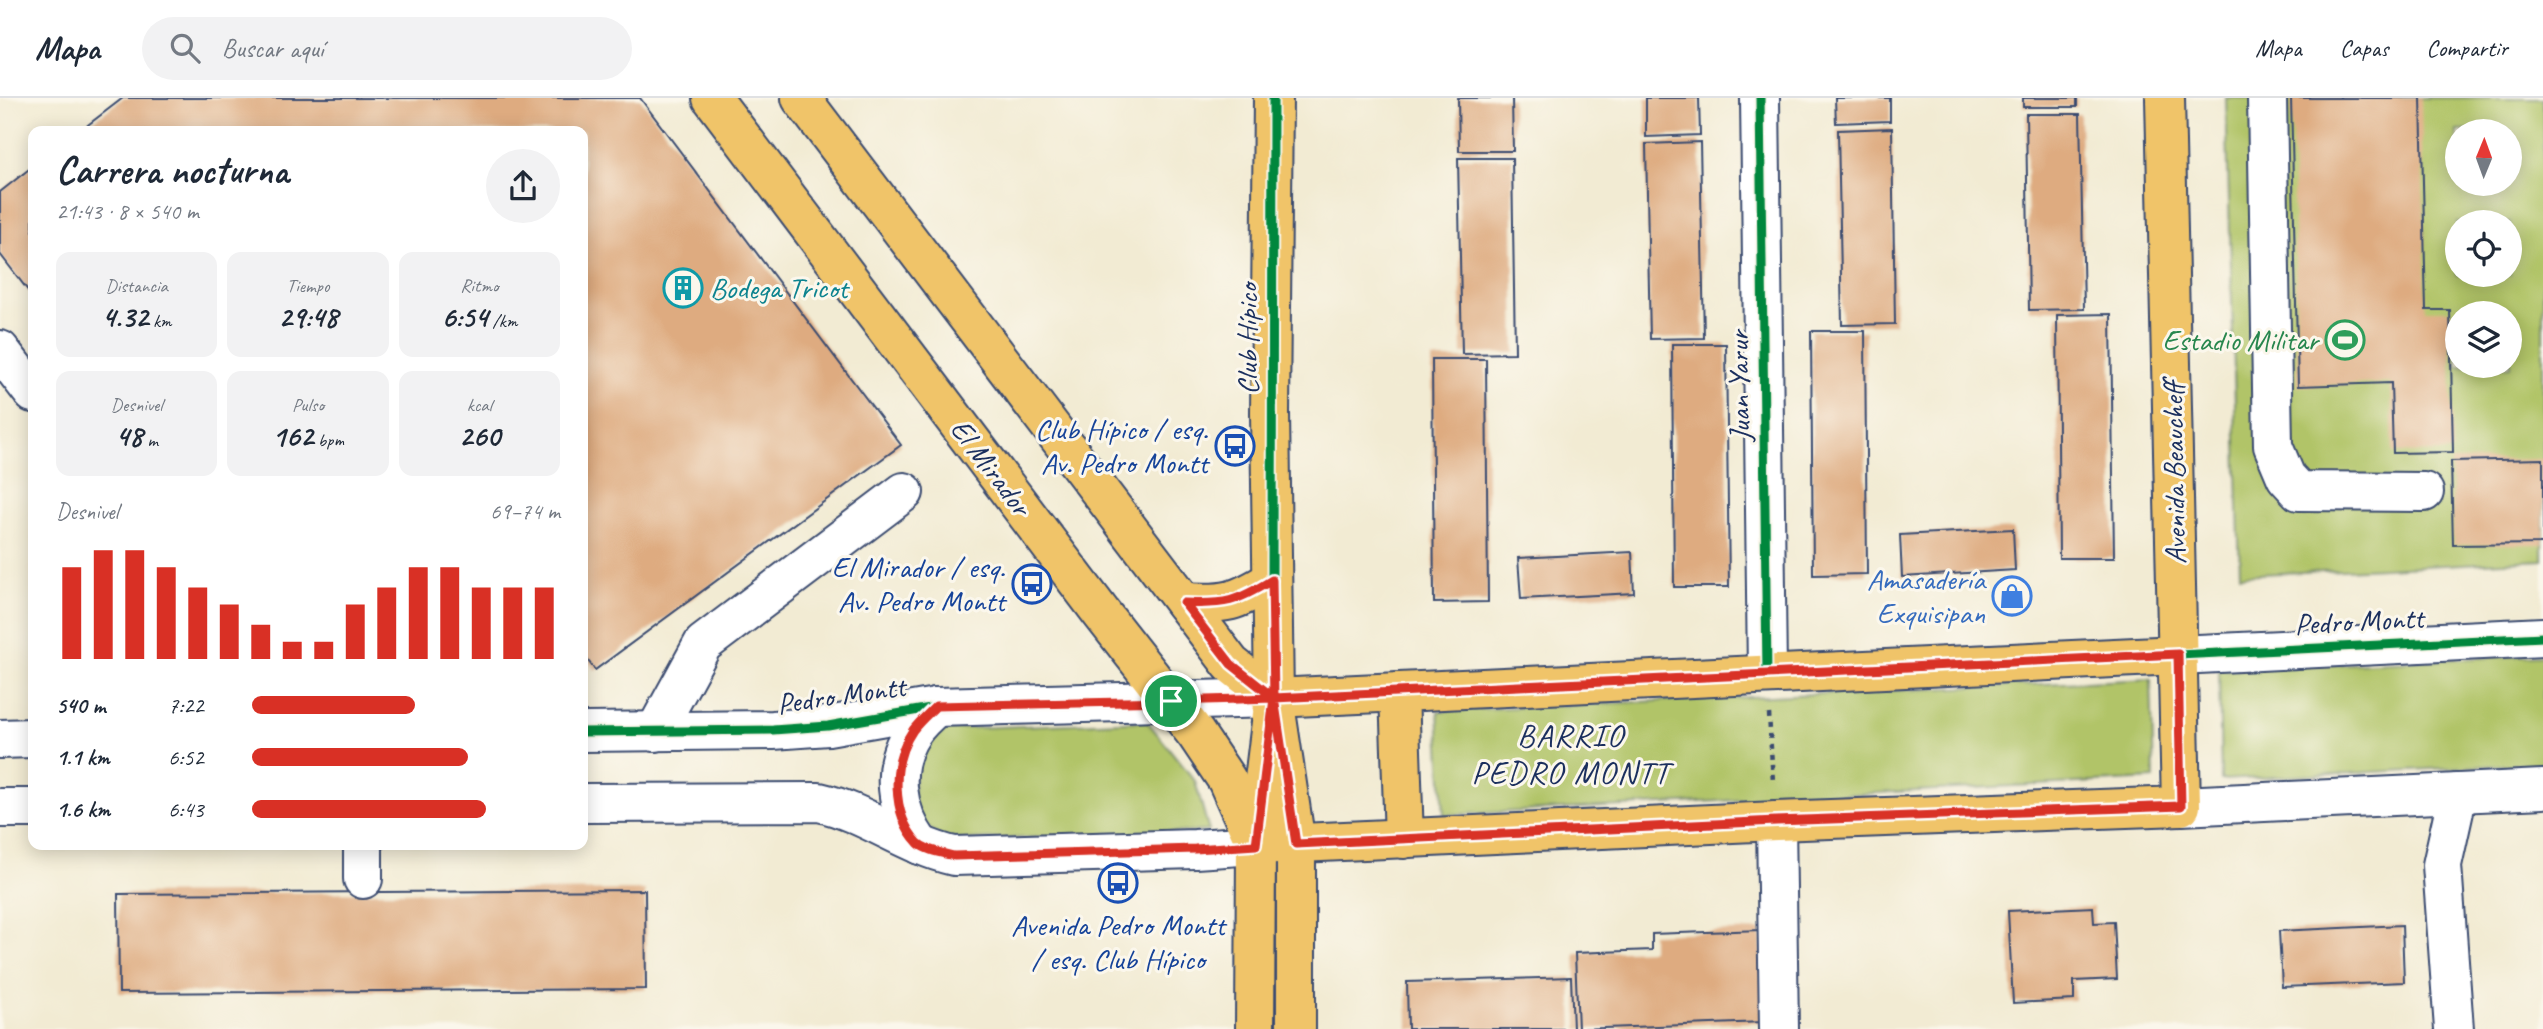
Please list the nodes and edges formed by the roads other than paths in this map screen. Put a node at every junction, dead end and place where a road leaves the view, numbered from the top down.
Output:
1 (712, 98) edge
2 (801, 98) edge
3 (1273, 98) edge
4 (1760, 98) edge
5 (2165, 98) edge
6 (2267, 98) edge
7 (0, 350) edge
8 (28, 386) edge
9 (904, 492) dead end
10 (2424, 492) dead end
11 (1272, 580) junction
12 (1184, 603) junction
13 (2543, 637) edge
14 (2178, 654) junction
15 (1767, 674) junction
16 (1399, 692) junction
17 (1274, 698) junction
18 (1171, 701) junction
19 (936, 706) junction
20 (588, 732) edge
21 (655, 732) junction
22 (0, 738) edge
23 (28, 738) edge
24 (2543, 789) edge
25 (2458, 793) junction
26 (588, 803) edge
27 (2181, 806) junction
28 (0, 808) edge
29 (28, 808) edge
30 (1776, 821) junction
31 (1404, 839) junction
32 (1296, 844) junction
33 (920, 845) junction
34 (1256, 845) junction
35 (1255, 1029) edge
36 (1296, 1029) edge
37 (1779, 1029) edge
38 (2454, 1029) edge

1 - 18 main road, El Mirador
2 - 12 main road
3 - 11 main road, Club Hípico
4 - 15 street, Juan Yarur
5 - 14 main road, Avenida Beaucheff
6 - 10 street
7 - 8 street
9 - 21 street
11 - 12 main road
11 - 17 main road, Club Hípico
12 - 17 main road
13 - 14 street, Pedro Montt
14 - 15 main road, Pedro Montt
14 - 27 main road, Avenida Beaucheff
15 - 16 main road, Pedro Montt
16 - 17 main road, Pedro Montt
16 - 31 main road
17 - 18 street, Pedro Montt
17 - 32 main road
17 - 34 main road, Club Hípico
18 - 19 street, Pedro Montt
18 - 34 main road, El Mirador
19 - 21 street, Pedro Montt
19 - 33 street
20 - 21 street, Pedro Montt
22 - 23 street
24 - 25 street
25 - 27 street
25 - 38 street
26 - 33 street
27 - 30 main road
28 - 29 street
30 - 31 main road
30 - 37 street
31 - 32 main road
32 - 34 main road
32 - 36 main road
33 - 34 street
34 - 35 main road, Club Hípico

